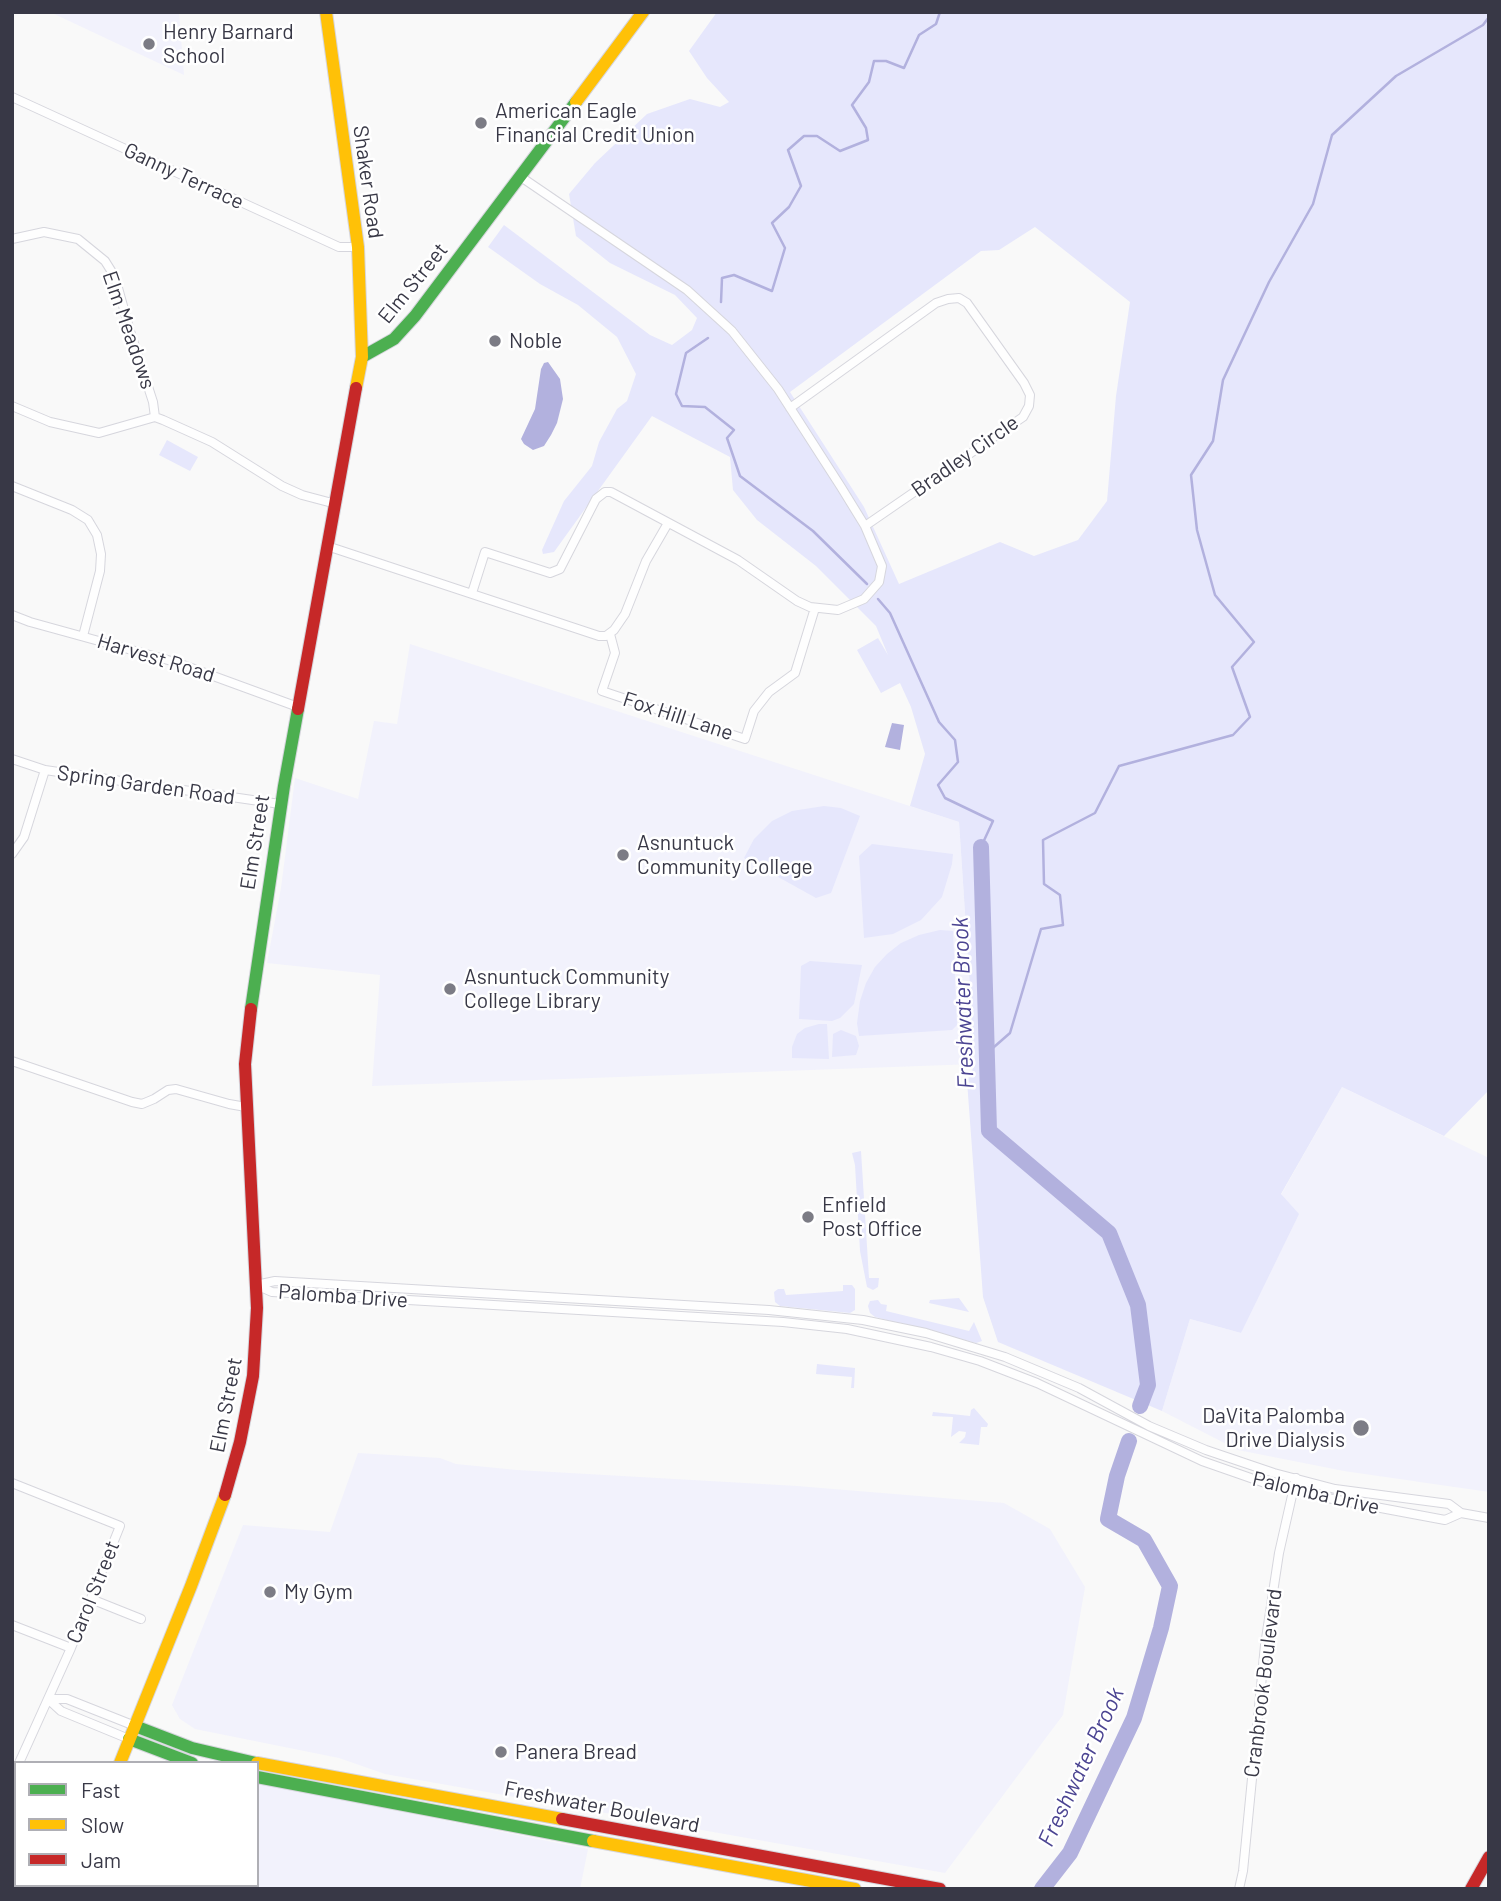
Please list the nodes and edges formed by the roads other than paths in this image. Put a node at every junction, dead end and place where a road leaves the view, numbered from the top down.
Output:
1 (326, 12) edge
2 (643, 12) edge
3 (12, 97) edge
4 (521, 177) junction
5 (12, 239) edge
6 (358, 247) junction
7 (362, 357) junction
8 (12, 406) edge
9 (790, 408) junction
10 (155, 418) junction
11 (12, 486) edge
12 (336, 504) junction
13 (668, 523) junction
14 (865, 526) junction
15 (327, 546) junction
16 (472, 593) junction
17 (815, 608) junction
18 (12, 615) edge
19 (610, 634) junction
20 (83, 636) junction
21 (298, 707) junction
22 (12, 759) edge
23 (45, 770) junction
24 (281, 804) junction
25 (12, 854) edge
26 (12, 1061) edge
27 (246, 1107) junction
28 (256, 1285) junction
29 (673, 1305) junction
30 (681, 1317) junction
31 (863, 1320) junction
32 (862, 1332) junction
33 (995, 1354) junction
34 (991, 1366) junction
35 (1179, 1438) junction
36 (1174, 1448) junction
37 (1296, 1478) junction
38 (12, 1483) edge
39 (1293, 1490) junction
40 (1461, 1513) junction
41 (1489, 1518) edge
42 (91, 1599) junction
43 (141, 1619) dead end
44 (12, 1625) edge
45 (71, 1648) junction
46 (48, 1699) junction
47 (135, 1726) junction
48 (130, 1739) junction
49 (20, 1761) edge
50 (121, 1761) edge
51 (187, 1761) edge
52 (248, 1761) edge
53 (259, 1763) edge
54 (259, 1777) edge
55 (581, 1823) junction
56 (577, 1838) junction
57 (1487, 1860) edge
58 (840, 1870) junction
59 (837, 1885) junction
60 (855, 1889) edge
61 (940, 1889) edge
62 (1239, 1889) edge
63 (1471, 1889) edge
64 (1481, 1889) edge

1 - 6 street, Shaker Road
2 - 4 street, Elm Street
3 - 6 street, Ganny Terrace
4 - 7 street, Elm Street
4 - 9 street
5 - 10 street, Elm Meadows
6 - 7 street, Shaker Road
7 - 12 street, Elm Street
8 - 10 street, Elm Meadows
9 - 14 street
9 - 14 street, Bradley Circle
10 - 12 street, Elm Meadows
11 - 20 street
12 - 15 street, Elm Street
13 - 16 street
13 - 17 street
13 - 19 street
14 - 17 street
15 - 16 street
15 - 21 street, Elm Street
16 - 19 street
17 - 19 street, Fox Hill Lane
18 - 20 street, Harvest Road
20 - 21 street, Harvest Road
21 - 24 street, Elm Street
22 - 23 street, Spring Garden Road
23 - 24 street, Spring Garden Road
23 - 25 street
24 - 27 street, Elm Street
26 - 27 street
27 - 28 street, Elm Street
28 - 29 street, Palomba Drive
28 - 30 street, Palomba Drive
28 - 47 street, Elm Street
29 - 30 street
29 - 31 street, Palomba Drive
30 - 32 street, Palomba Drive
31 - 32 street
31 - 33 street, Palomba Drive
32 - 34 street, Palomba Drive
33 - 34 street
33 - 35 street, Palomba Drive
34 - 36 street, Palomba Drive
35 - 36 street
35 - 37 street, Palomba Drive
36 - 39 street, Palomba Drive
37 - 39 street, Cranbrook Boulevard
37 - 40 street, Palomba Drive
38 - 42 street, Carol Street
39 - 40 street, Palomba Drive
39 - 62 street, Cranbrook Boulevard
40 - 41 street, Palomba Drive
42 - 43 street
42 - 45 street, Carol Street
44 - 45 street
45 - 46 street, Carol Street
46 - 47 street, Freshwater Boulevard
46 - 48 street
46 - 49 street, Carol Street
47 - 48 street, Elm Street
47 - 52 street, Freshwater Boulevard
48 - 50 street, Elm Street
48 - 51 street
53 - 55 street, Freshwater Boulevard
54 - 56 street, Freshwater Boulevard
55 - 56 street
55 - 58 street, Freshwater Boulevard
56 - 59 street, Freshwater Boulevard
57 - 63 street
57 - 64 street
58 - 59 street
58 - 61 street, Freshwater Boulevard
59 - 60 street, Freshwater Boulevard

